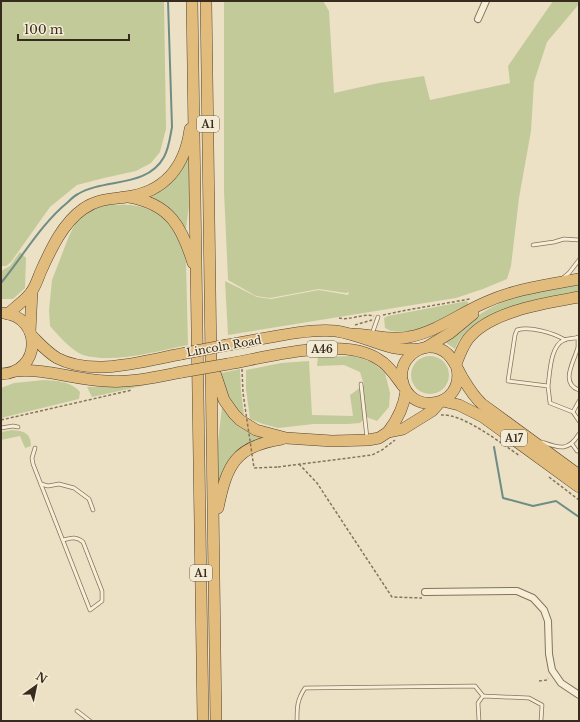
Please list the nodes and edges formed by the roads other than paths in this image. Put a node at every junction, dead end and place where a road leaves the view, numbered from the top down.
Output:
1 (192, 1) edge
2 (206, 1) edge
3 (486, 1) edge
4 (478, 19) dead end
5 (194, 98) junction
6 (126, 197) junction
7 (579, 240) edge
8 (533, 245) dead end
9 (579, 260) edge
10 (197, 273) junction
11 (579, 279) edge
12 (557, 283) junction
13 (32, 291) junction
14 (500, 296) junction
15 (573, 299) edge
16 (5, 313) edge
17 (378, 317) road end
18 (352, 329) junction
19 (31, 334) junction
20 (372, 335) junction
21 (579, 337) edge
22 (565, 340) junction
23 (425, 348) junction
24 (211, 360) junction
25 (456, 366) junction
26 (15, 371) junction
27 (1, 374) edge
28 (361, 384) dead end
29 (548, 386) junction
30 (405, 388) junction
31 (579, 390) edge
32 (441, 401) junction
33 (579, 401) edge
34 (573, 412) junction
35 (579, 421) edge
36 (18, 427) dead end
37 (1, 428) edge
38 (388, 432) junction
39 (579, 434) edge
40 (524, 436) junction
41 (286, 438) junction
42 (368, 440) junction
43 (572, 444) junction
44 (35, 448) dead end
45 (577, 451) dead end
46 (579, 475) edge
47 (41, 484) junction
48 (579, 488) edge
49 (93, 510) dead end
50 (214, 531) junction
51 (63, 540) junction
52 (425, 592) road end
53 (576, 692) edge
54 (579, 695) edge
55 (483, 696) junction
56 (76, 711) dead end
57 (89, 721) edge
58 (203, 721) edge
59 (216, 721) edge
60 (297, 721) edge
61 (479, 721) edge
62 (542, 721) edge

1 - 5 highway, A1
2 - 24 highway, A1
3 - 4 street
5 - 6 highway
5 - 10 highway, A1
6 - 10 highway
6 - 13 highway
7 - 8 lane
9 - 12 lane
10 - 58 highway, A1
11 - 12 highway, A46
12 - 14 highway, A46
13 - 16 highway
13 - 19 highway
14 - 20 highway, A46
14 - 23 highway, A46
15 - 25 highway
16 - 19 highway, Lincoln Road
17 - 20 lane
18 - 19 highway, Lincoln Road / A46, bridge
18 - 20 highway, A46
18 - 23 highway, Lincoln Road / A46
19 - 26 highway
21 - 22 lane
21 - 31 lane
22 - 29 lane
22 - 29 lane
23 - 25 highway
23 - 30 highway
24 - 41 highway
24 - 50 highway, A1
25 - 32 highway
25 - 40 highway, A17
26 - 27 highway, Lincoln Road
26 - 30 highway, Lincoln Road / A46, bridge
28 - 42 lane
29 - 34 lane
30 - 32 highway
30 - 38 highway
32 - 38 highway
32 - 48 highway, A17
33 - 34 lane
34 - 35 lane
36 - 37 lane
38 - 42 highway
39 - 43 lane
40 - 43 lane
40 - 46 highway, A17
41 - 42 highway
41 - 50 highway
43 - 45 lane
44 - 47 lane
47 - 49 lane
47 - 51 lane
50 - 59 highway, A1
51 - 51 lane
52 - 53 street
53 - 54 street
55 - 60 lane
55 - 61 lane
55 - 62 lane
56 - 57 lane

